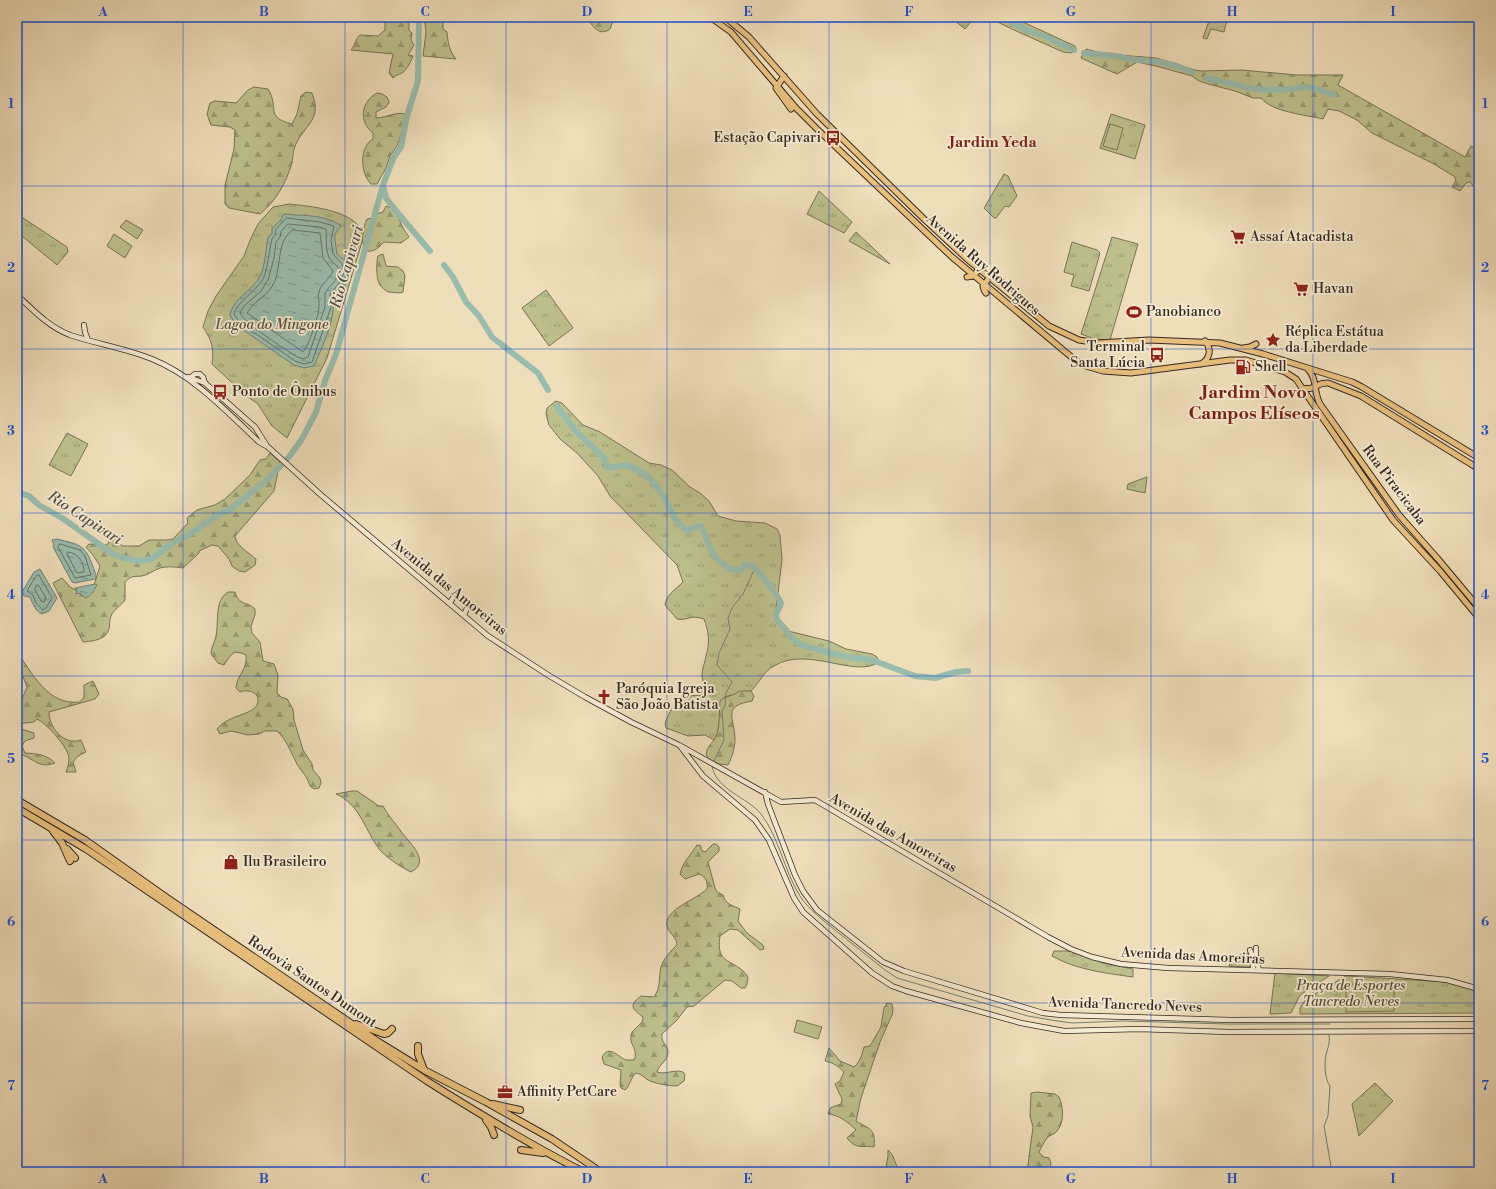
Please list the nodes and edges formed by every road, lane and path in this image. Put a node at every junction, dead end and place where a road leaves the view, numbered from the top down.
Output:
1 (710, 17) edge
2 (725, 17) edge
3 (784, 76) junction
4 (776, 85) junction
5 (791, 110) dead end
6 (977, 260) dead end
7 (979, 269) junction
8 (974, 276) junction
9 (967, 277) dead end
10 (989, 278) junction
11 (1002, 282) dead end
12 (984, 284) junction
13 (986, 293) dead end
14 (17, 295) edge
15 (84, 325) dead end
16 (88, 340) junction
17 (1205, 342) junction
18 (1256, 344) dead end
19 (1240, 348) junction
20 (1201, 365) junction
21 (1307, 368) junction
22 (188, 378) junction
23 (205, 383) junction
24 (1315, 387) junction
25 (200, 388) junction
26 (1302, 388) junction
27 (1407, 413) junction
28 (1402, 422) junction
29 (268, 447) junction
30 (1479, 458) edge
31 (1479, 469) edge
32 (455, 594) dead end
33 (450, 603) junction
34 (468, 606) dead end
35 (1479, 608) edge
36 (464, 615) junction
37 (1479, 618) edge
38 (679, 745) junction
39 (765, 792) junction
40 (772, 797) junction
41 (17, 800) edge
42 (768, 804) junction
43 (17, 808) edge
44 (51, 828) junction
45 (73, 860) dead end
46 (1256, 948) dead end
47 (1250, 950) dead end
48 (1252, 970) junction
49 (1259, 970) junction
50 (1479, 989) edge
51 (1479, 1019) edge
52 (346, 1020) junction
53 (392, 1029) dead end
54 (1479, 1031) edge
55 (418, 1046) dead end
56 (424, 1070) junction
57 (486, 1102) junction
58 (520, 1110) dead end
59 (482, 1116) junction
60 (494, 1135) dead end
61 (521, 1150) dead end
62 (556, 1158) junction
63 (584, 1172) edge
64 (601, 1172) edge

1 - 4 main road, Avenida Ruy Rodrigues
2 - 3 main road, Avenida Ruy Rodrigues
3 - 4 main road
3 - 7 main road, Avenida Ruy Rodrigues
4 - 5 main road
4 - 8 main road, Avenida Ruy Rodrigues
6 - 7 main road
7 - 8 main road
7 - 10 main road, Avenida Ruy Rodrigues
8 - 9 main road
8 - 12 main road, Avenida Ruy Rodrigues
10 - 11 main road
10 - 12 main road
10 - 17 main road, Avenida Ruy Rodrigues
12 - 13 main road
12 - 20 main road, Avenida Ruy Rodrigues
14 - 16 main road, Avenida das Amoreiras
15 - 16 main road
16 - 22 main road, Avenida das Amoreiras
17 - 19 main road, Avenida Ruy Rodrigues
17 - 20 main road
18 - 19 main road
19 - 21 main road, Avenida Ruy Rodrigues
20 - 26 main road, Avenida Ruy Rodrigues
21 - 24 main road, Rua Piracicaba
21 - 27 main road
22 - 23 main road, Avenida das Amoreiras
22 - 25 main road, Avenida das Amoreiras
23 - 25 main road
23 - 29 main road, Avenida das Amoreiras
24 - 26 main road
24 - 28 main road
24 - 35 main road, Rua Piracicaba
25 - 29 main road, Avenida das Amoreiras
26 - 37 main road, Rua Piracicaba
27 - 28 main road
27 - 30 main road
28 - 31 main road
29 - 33 main road, Avenida das Amoreiras
32 - 33 main road
33 - 36 main road, Avenida das Amoreiras
34 - 36 main road
36 - 38 main road, Avenida das Amoreiras
38 - 39 main road, Avenida das Amoreiras
38 - 54 main road
39 - 40 main road, Avenida das Amoreiras
39 - 42 main road, Avenida Tancredo Neves
40 - 42 main road
40 - 48 main road, Avenida das Amoreiras
41 - 52 highway, Rodovia Santos Dumont
42 - 51 main road, Avenida Tancredo Neves
43 - 44 highway, Rodovia Santos Dumont
44 - 45 highway
44 - 59 highway, Rodovia Santos Dumont
46 - 49 main road
47 - 48 main road
48 - 49 main road, Avenida das Amoreiras
49 - 50 main road, Avenida das Amoreiras
52 - 53 highway
52 - 56 highway, Rodovia Santos Dumont
55 - 56 highway
56 - 57 highway, Rodovia Santos Dumont
57 - 58 highway
57 - 64 highway, Rodovia Santos Dumont
59 - 60 highway
59 - 62 highway, Rodovia Santos Dumont
61 - 62 highway
62 - 63 highway, Rodovia Santos Dumont

